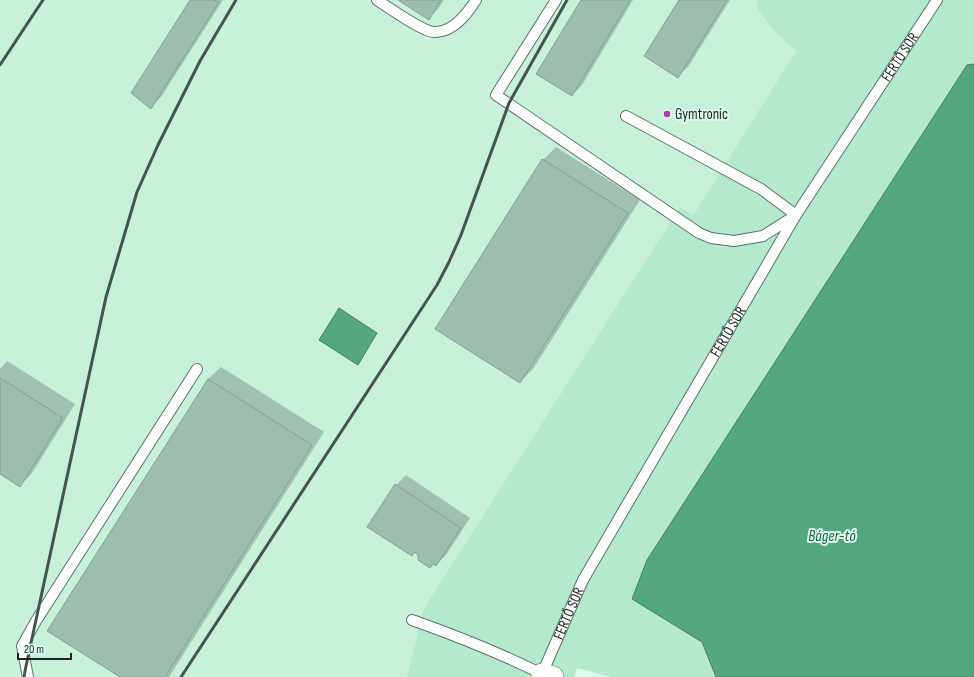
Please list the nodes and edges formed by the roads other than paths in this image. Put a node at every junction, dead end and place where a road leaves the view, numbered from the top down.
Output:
1 (377, 0) edge
2 (476, 0) edge
3 (556, 0) edge
4 (937, 0) edge
5 (626, 116) dead end
6 (796, 215) junction
7 (197, 369) dead end
8 (412, 620) dead end
9 (546, 676) edge
10 (28, 677) edge

1 - 2 lane
3 - 6 lane
4 - 6 lane, FERTŐ SOR
5 - 6 lane
6 - 9 lane, FERTŐ SOR
7 - 10 lane
8 - 9 lane

